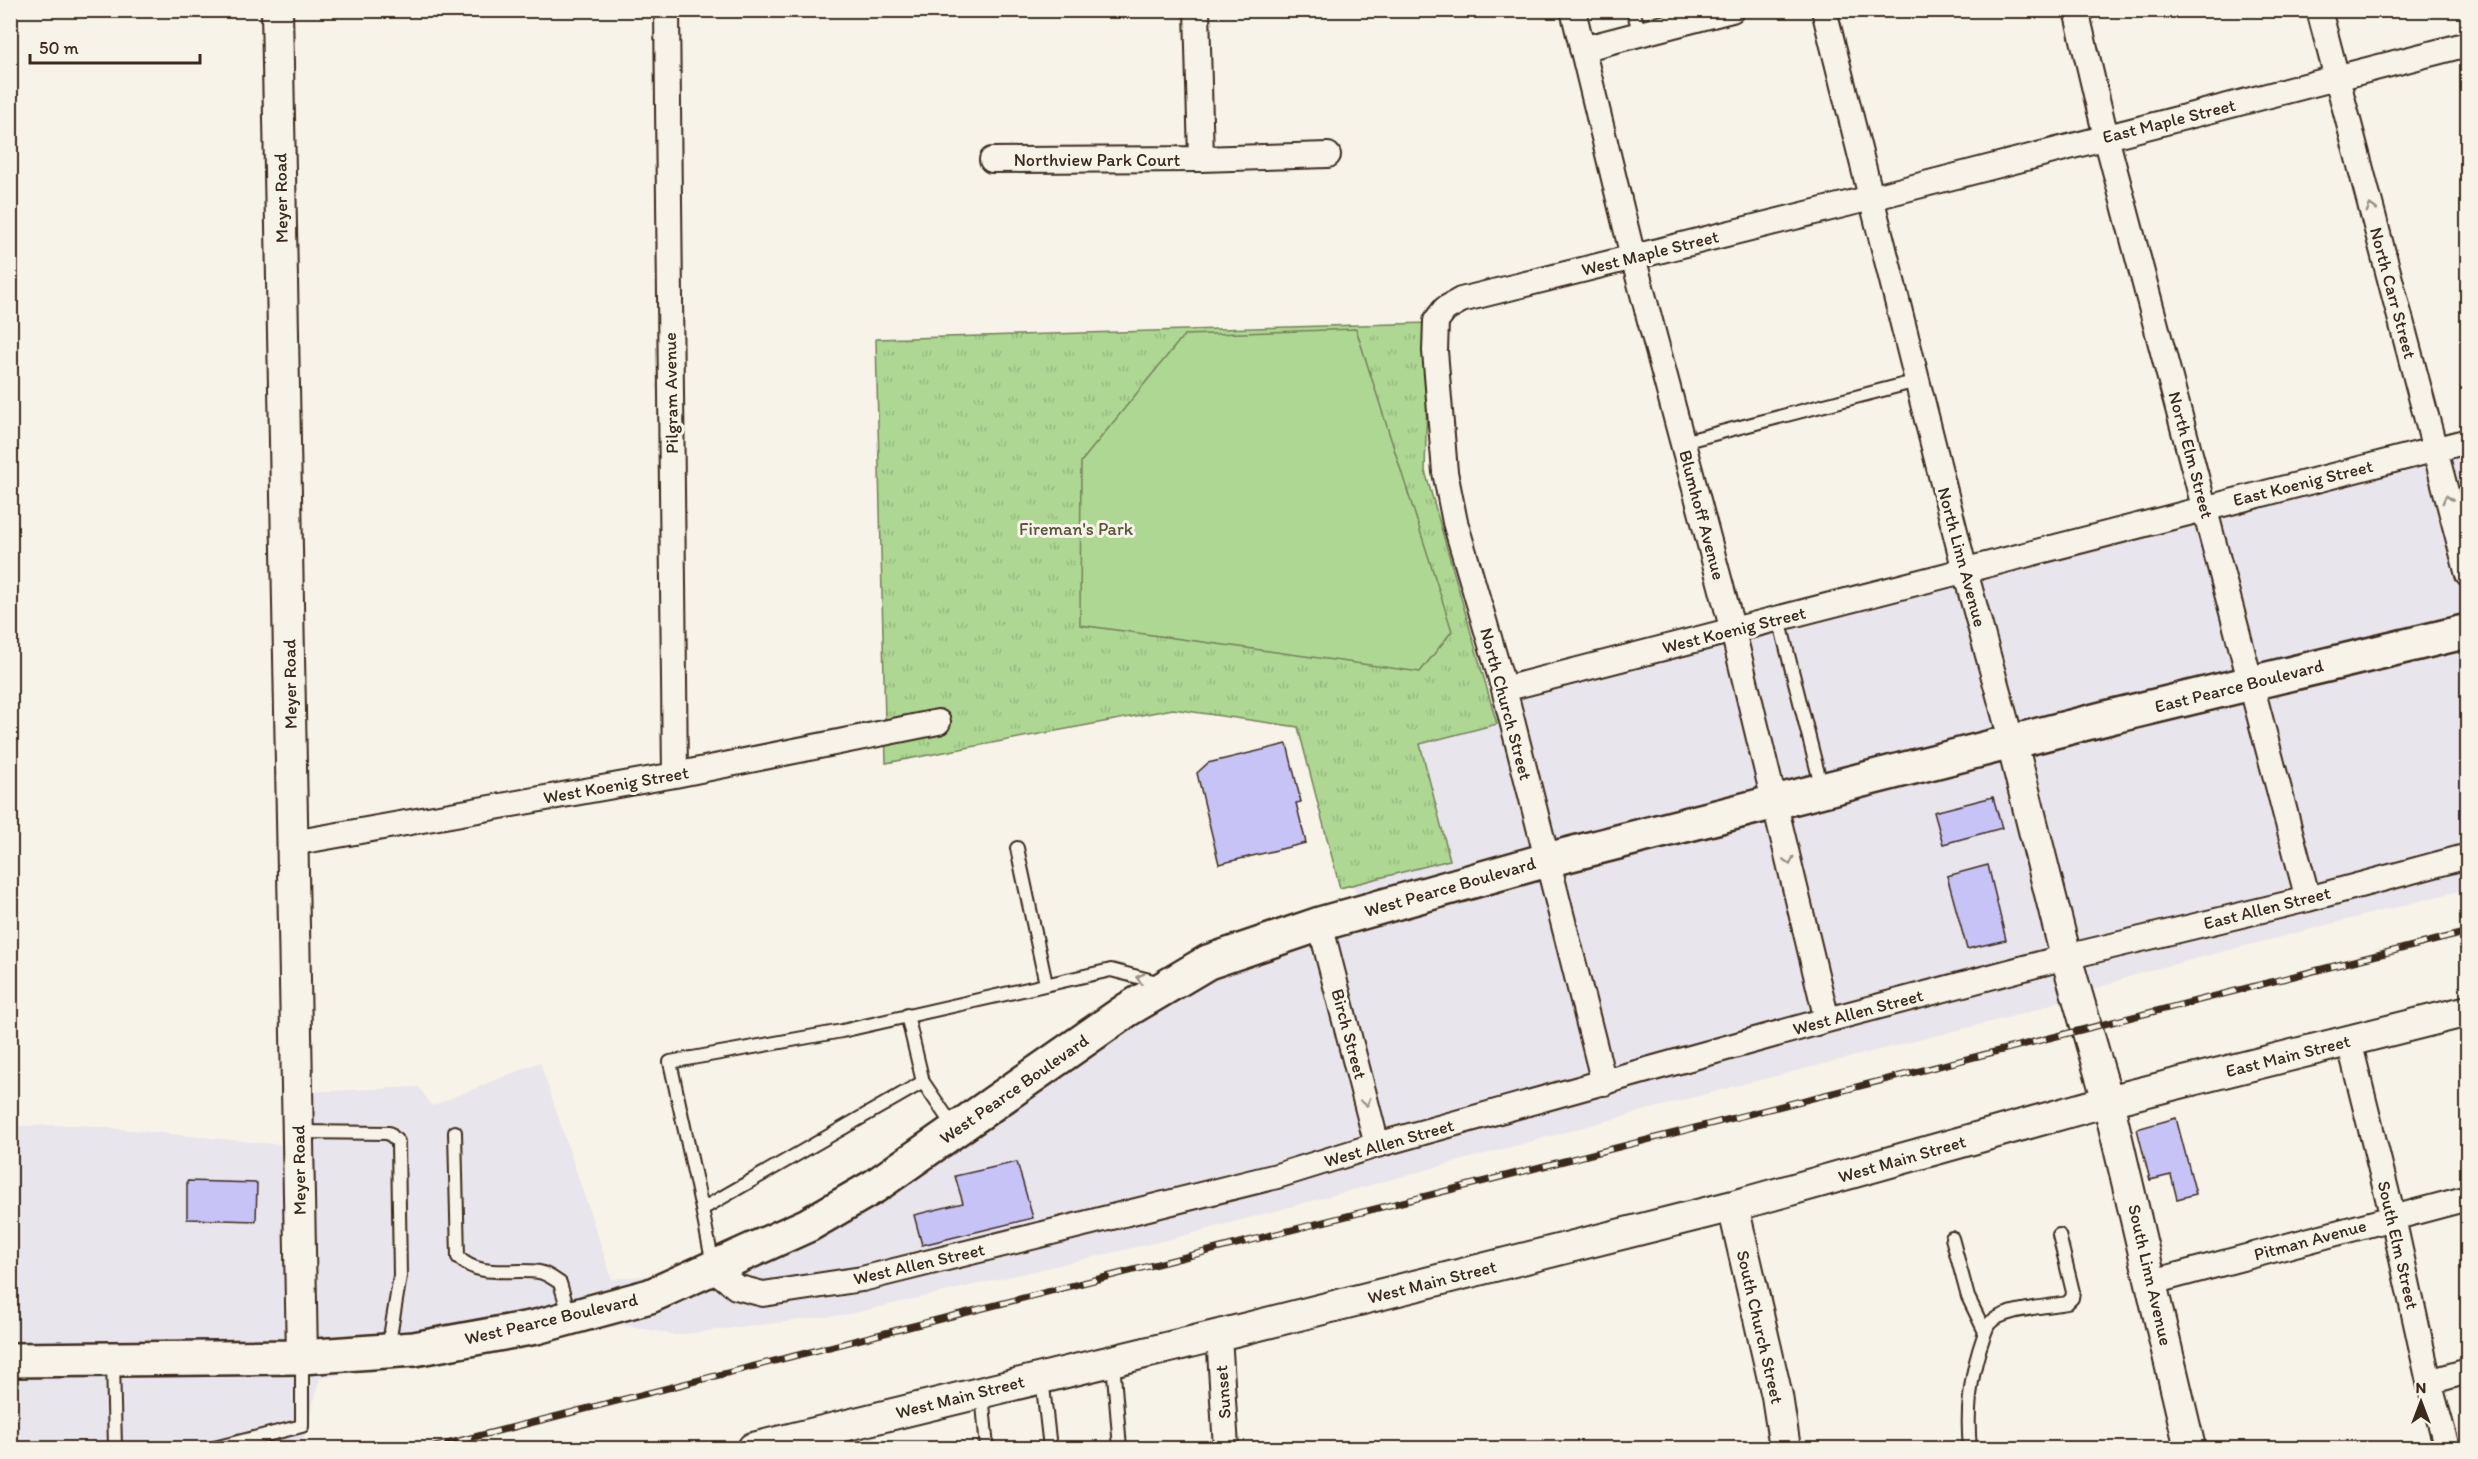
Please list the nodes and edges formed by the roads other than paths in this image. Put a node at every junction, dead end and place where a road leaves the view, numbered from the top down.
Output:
1 (277, 10) edge
2 (666, 10) edge
3 (1197, 10) edge
4 (1573, 10) edge
5 (1633, 10) edge
6 (1732, 10) edge
7 (1824, 10) edge
8 (2076, 10) edge
9 (2319, 10) edge
10 (1695, 15) edge
11 (1640, 34) junction
12 (2468, 44) edge
13 (1582, 49) junction
14 (2337, 79) junction
15 (2106, 137) junction
16 (1328, 155) dead end
17 (1201, 159) junction
18 (992, 160) dead end
19 (1871, 198) junction
20 (1633, 257) junction
21 (1436, 321) joint
22 (1917, 381) junction
23 (2468, 441) edge
24 (1683, 442) junction
25 (2434, 450) junction
26 (2206, 508) junction
27 (1965, 571) junction
28 (2468, 575) edge
29 (1779, 619) junction
30 (1733, 631) junction
31 (2468, 631) edge
32 (2249, 684) junction
33 (1504, 689) junction
34 (938, 722) dead end
35 (2012, 743) junction
36 (675, 775) junction
37 (1823, 792) junction
38 (1775, 804) junction
39 (292, 843) junction
40 (1017, 848) dead end
41 (2468, 856) edge
42 (1546, 860) junction
43 (2308, 899) junction
44 (1320, 924) junction
45 (2066, 957) junction
46 (1046, 984) junction
47 (1169, 985) junction
48 (2468, 1011) edge
49 (907, 1015) junction
50 (1827, 1020) junction
51 (2349, 1041) junction
52 (923, 1082) junction
53 (1604, 1083) junction
54 (2108, 1101) junction
55 (956, 1130) junction
56 (298, 1132) junction
57 (455, 1132) dead end
58 (1377, 1145) junction
59 (2468, 1198) edge
60 (1733, 1206) junction
61 (702, 1209) junction
62 (2393, 1218) junction
63 (2059, 1235) dead end
64 (1952, 1238) dead end
65 (714, 1269) junction
66 (2152, 1282) junction
67 (570, 1318) junction
68 (1985, 1332) junction
69 (1219, 1335) junction
70 (388, 1350) junction
71 (302, 1357) junction
72 (113, 1359) junction
73 (10, 1360) edge
74 (1113, 1361) junction
75 (2468, 1371) edge
76 (1042, 1377) junction
77 (2429, 1382) junction
78 (982, 1392) junction
79 (115, 1449) edge
80 (214, 1449) edge
81 (753, 1449) edge
82 (987, 1449) edge
83 (1050, 1449) edge
84 (1120, 1449) edge
85 (1226, 1449) edge
86 (1785, 1449) edge
87 (1970, 1449) edge
88 (2190, 1449) edge
89 (2447, 1449) edge

1 - 39 street, Meyer Road
2 - 36 street, Pilgram Avenue
3 - 17 street, Northview Park Court
4 - 13 street, Blumhoff Avenue
5 - 11 lane
6 - 10 street
7 - 19 street, North Linn Avenue
8 - 15 street, North Elm Street
9 - 14 street, North Carr Street
10 - 11 street
11 - 13 street
12 - 14 street, East Maple Street
13 - 20 street, Blumhoff Avenue
14 - 15 street, East Maple Street
25 -> 14 street, North Carr Street
15 - 19 street, East Maple Street
15 - 26 street, North Elm Street
16 - 17 street, Northview Park Court
17 - 18 street, Northview Park Court
19 - 20 street, West Maple Street
19 - 22 street, North Linn Avenue
20 - 21 street, West Maple Street
20 - 24 street, Blumhoff Avenue
21 - 33 street, North Church Street
22 - 24 lane
22 - 27 street, North Linn Avenue
23 - 25 street, East Koenig Street
24 - 30 street, Blumhoff Avenue
25 - 26 street, East Koenig Street
28 -> 25 street, North Carr Street
26 - 27 street, East Koenig Street
26 - 32 street, North Elm Street
27 - 29 street, West Koenig Street
27 - 35 street, North Linn Avenue
29 - 30 street, West Koenig Street
29 - 37 lane
30 - 33 street, West Koenig Street
30 - 38 street, Blumhoff Avenue
31 - 32 main road, East Pearce Boulevard
32 - 35 main road, East Pearce Boulevard
32 - 43 street, North Elm Street
33 - 42 street, North Church Street
34 - 36 street, West Koenig Street
35 - 37 main road, West Pearce Boulevard
35 - 45 street, North Linn Avenue
36 - 39 street, West Koenig Street
37 - 38 main road, West Pearce Boulevard
38 - 42 main road, West Pearce Boulevard
38 -> 50 street, Blumhoff Avenue
39 - 56 street, Meyer Road
40 - 46 lane
41 - 43 street, East Allen Street
42 - 44 main road, West Pearce Boulevard
42 - 53 street, North Church Street
43 - 45 street, East Allen Street
44 - 47 main road, West Pearce Boulevard
44 -> 58 street, Birch Street
45 - 50 street, West Allen Street
45 - 54 street, North Linn Avenue
47 -> 46 lane
46 - 49 lane
47 - 55 main road, West Pearce Boulevard
48 - 51 street, East Main Street
49 - 52 lane
49 - 61 lane
50 - 53 street, West Allen Street
51 - 54 street, East Main Street
51 - 62 street, South Elm Street
52 - 55 lane
52 - 61 lane
53 - 58 street, West Allen Street
54 - 60 street, West Main Street
54 - 66 street, South Linn Avenue
55 - 65 main road, West Pearce Boulevard
56 - 70 lane
56 - 71 street, Meyer Road
57 - 67 lane
58 - 65 street, West Allen Street
59 - 62 street, Pitman Avenue
60 - 69 street, West Main Street
60 - 86 street, South Church Street
61 - 65 lane
62 - 66 street, Pitman Avenue
62 - 77 street, South Elm Street
63 - 68 lane
64 - 68 lane
65 - 67 main road, West Pearce Boulevard
66 - 88 street, South Linn Avenue
67 - 70 main road, West Pearce Boulevard
68 - 87 lane
69 - 74 street, West Main Street
69 - 85 street, Sunset
70 - 71 main road, West Pearce Boulevard
71 - 72 main road, West Pearce Boulevard
71 - 80 lane
72 - 73 main road, West Pearce Boulevard
72 - 79 lane
74 - 76 street, West Main Street
74 - 84 lane
75 - 77 street
76 - 78 street, West Main Street
76 - 83 lane
77 - 89 street, South Elm Street
78 - 81 street, West Main Street
78 - 82 lane

